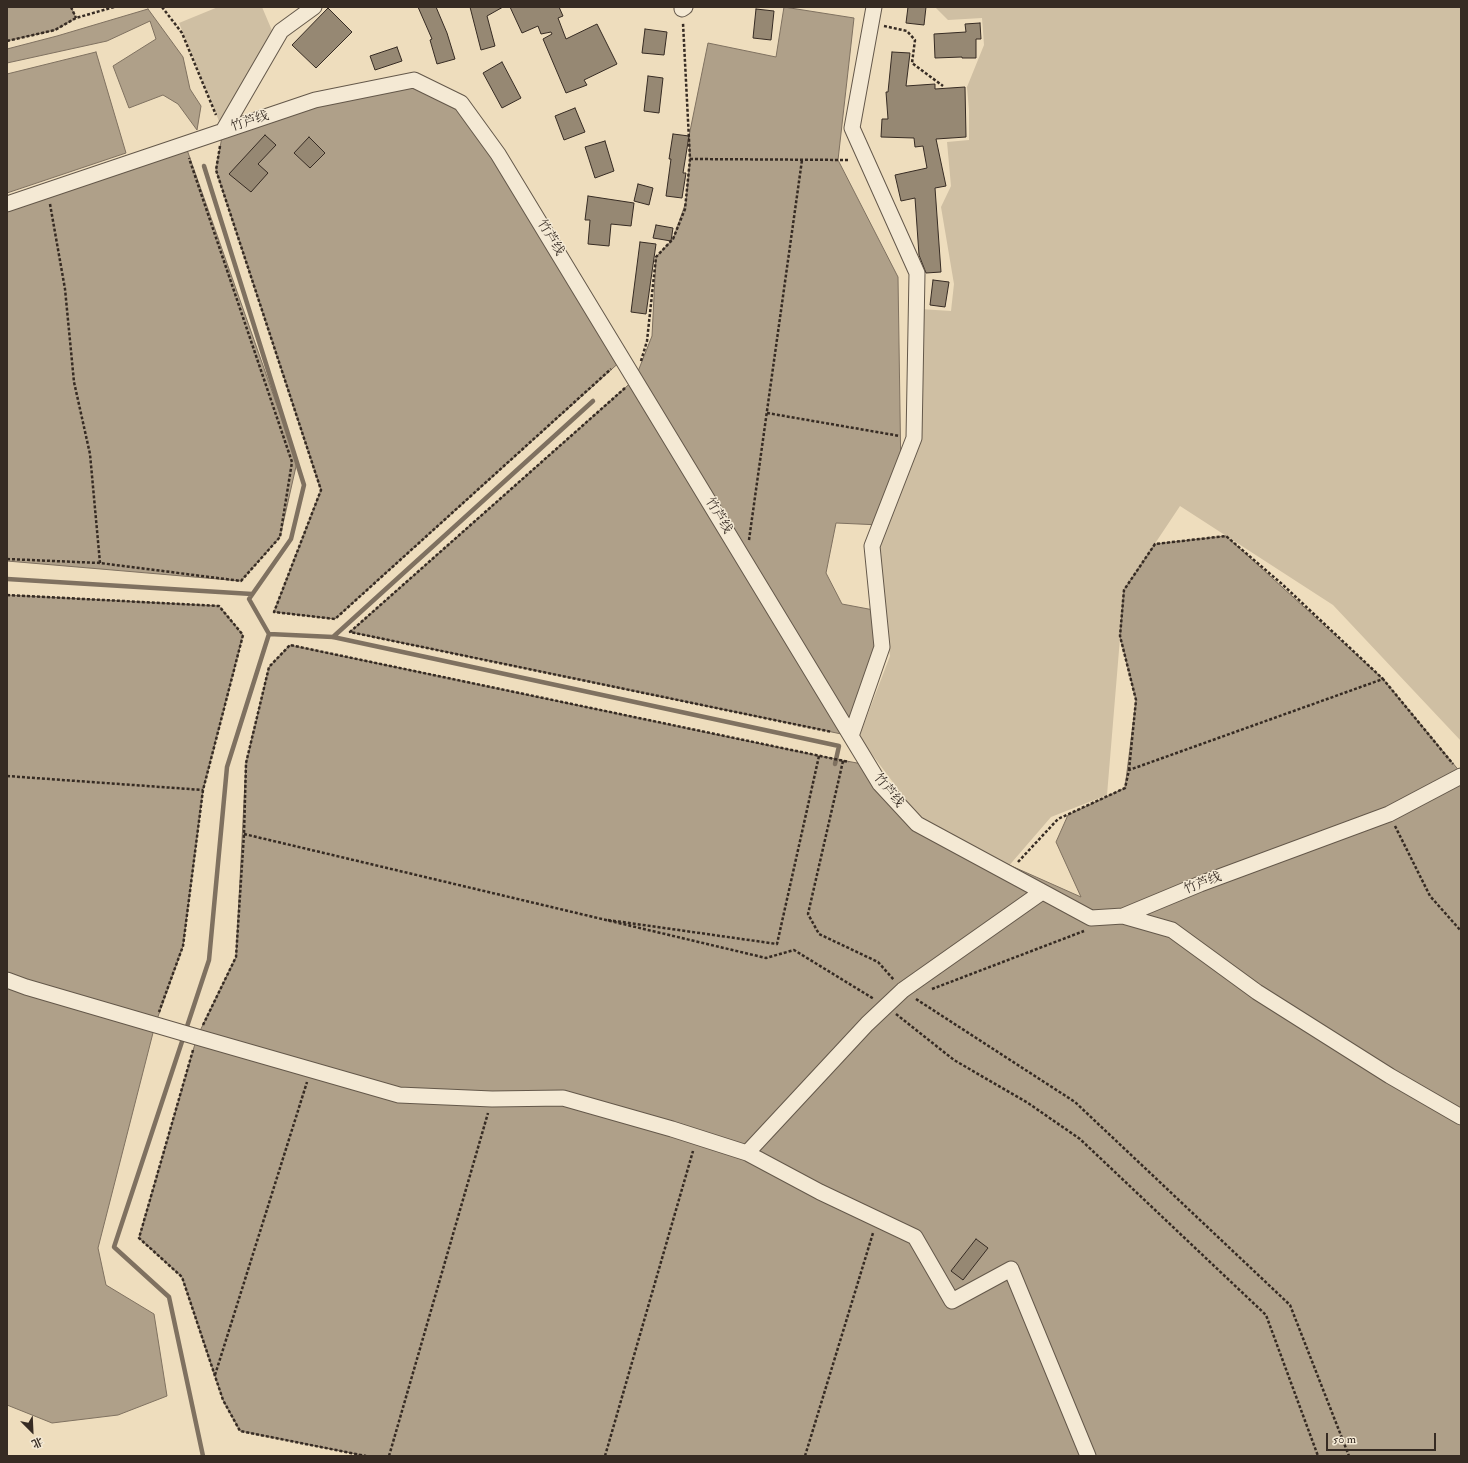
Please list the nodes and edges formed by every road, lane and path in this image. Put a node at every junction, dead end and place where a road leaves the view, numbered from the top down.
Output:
1 (71, 7) edge
2 (114, 7) edge
3 (162, 7) edge
4 (314, 7) edge
5 (874, 7) edge
6 (684, 8) edge
7 (76, 18) junction
8 (872, 24) junction
9 (7, 41) edge
10 (943, 86) dead end
11 (223, 131) junction
12 (185, 144) junction
13 (690, 159) junction
14 (802, 160) junction
15 (867, 160) junction
16 (48, 190) junction
17 (7, 204) edge
18 (623, 359) junction
19 (635, 379) junction
20 (767, 413) junction
21 (914, 438) junction
22 (7, 559) edge
23 (746, 562) junction
24 (100, 563) junction
25 (7, 595) edge
26 (1383, 679) junction
27 (851, 736) junction
28 (820, 756) junction
29 (1129, 770) junction
30 (1459, 772) edge
31 (7, 776) edge
32 (203, 790) junction
33 (1389, 814) junction
34 (244, 834) junction
35 (1008, 873) junction
36 (1042, 892) junction
37 (1123, 916) junction
38 (592, 917) junction
39 (1087, 930) dead end
40 (1461, 931) edge
41 (7, 980) edge
42 (927, 990) dead end
43 (895, 997) junction
44 (155, 1025) junction
45 (187, 1035) junction
46 (310, 1070) junction
47 (492, 1099) junction
48 (1461, 1117) edge
49 (697, 1136) junction
50 (747, 1153) junction
51 (877, 1219) junction
52 (214, 1376) junction
53 (366, 1456) edge
54 (389, 1456) edge
55 (605, 1456) edge
56 (805, 1456) edge
57 (1088, 1456) edge
58 (1318, 1456) edge
59 (1349, 1456) edge

1 - 7 path
2 - 7 path
3 - 11 path
4 - 11 street
5 - 8 street
6 - 13 path
7 - 9 path
8 - 10 path
8 - 15 street
11 - 12 street, 竹芦线
11 - 18 street, 竹芦线
11 - 18 path
12 - 16 street, 竹芦线
12 - 24 path
13 - 14 path
13 - 19 path
14 - 15 path
14 - 20 path
15 - 21 street
16 - 17 street, 竹芦线
16 - 24 path
18 - 19 street, 竹芦线
19 - 23 street, 竹芦线
19 - 27 path
20 - 21 path
20 - 23 path
21 - 27 street
22 - 24 path
23 - 27 street, 竹芦线
25 - 32 path
26 - 29 path
26 - 29 path
26 - 30 path
27 - 35 street, 竹芦线
28 - 34 path
28 - 38 path
28 - 43 path
29 - 35 path
30 - 33 street, 竹芦线
31 - 32 path
32 - 44 path
33 - 37 street, 竹芦线
33 - 40 path
34 - 38 path
34 - 45 path
35 - 36 street, 竹芦线
36 - 37 street, 竹芦线
36 - 43 street
37 - 48 street
38 - 43 path
39 - 42 path
41 - 44 street
43 - 50 street
43 - 58 path
43 - 59 path
44 - 45 street
45 - 46 street
45 - 52 path
46 - 47 street
46 - 52 path
47 - 49 street
47 - 54 path
49 - 50 street
49 - 55 path
50 - 51 street
51 - 56 path
51 - 57 street
52 - 53 path

